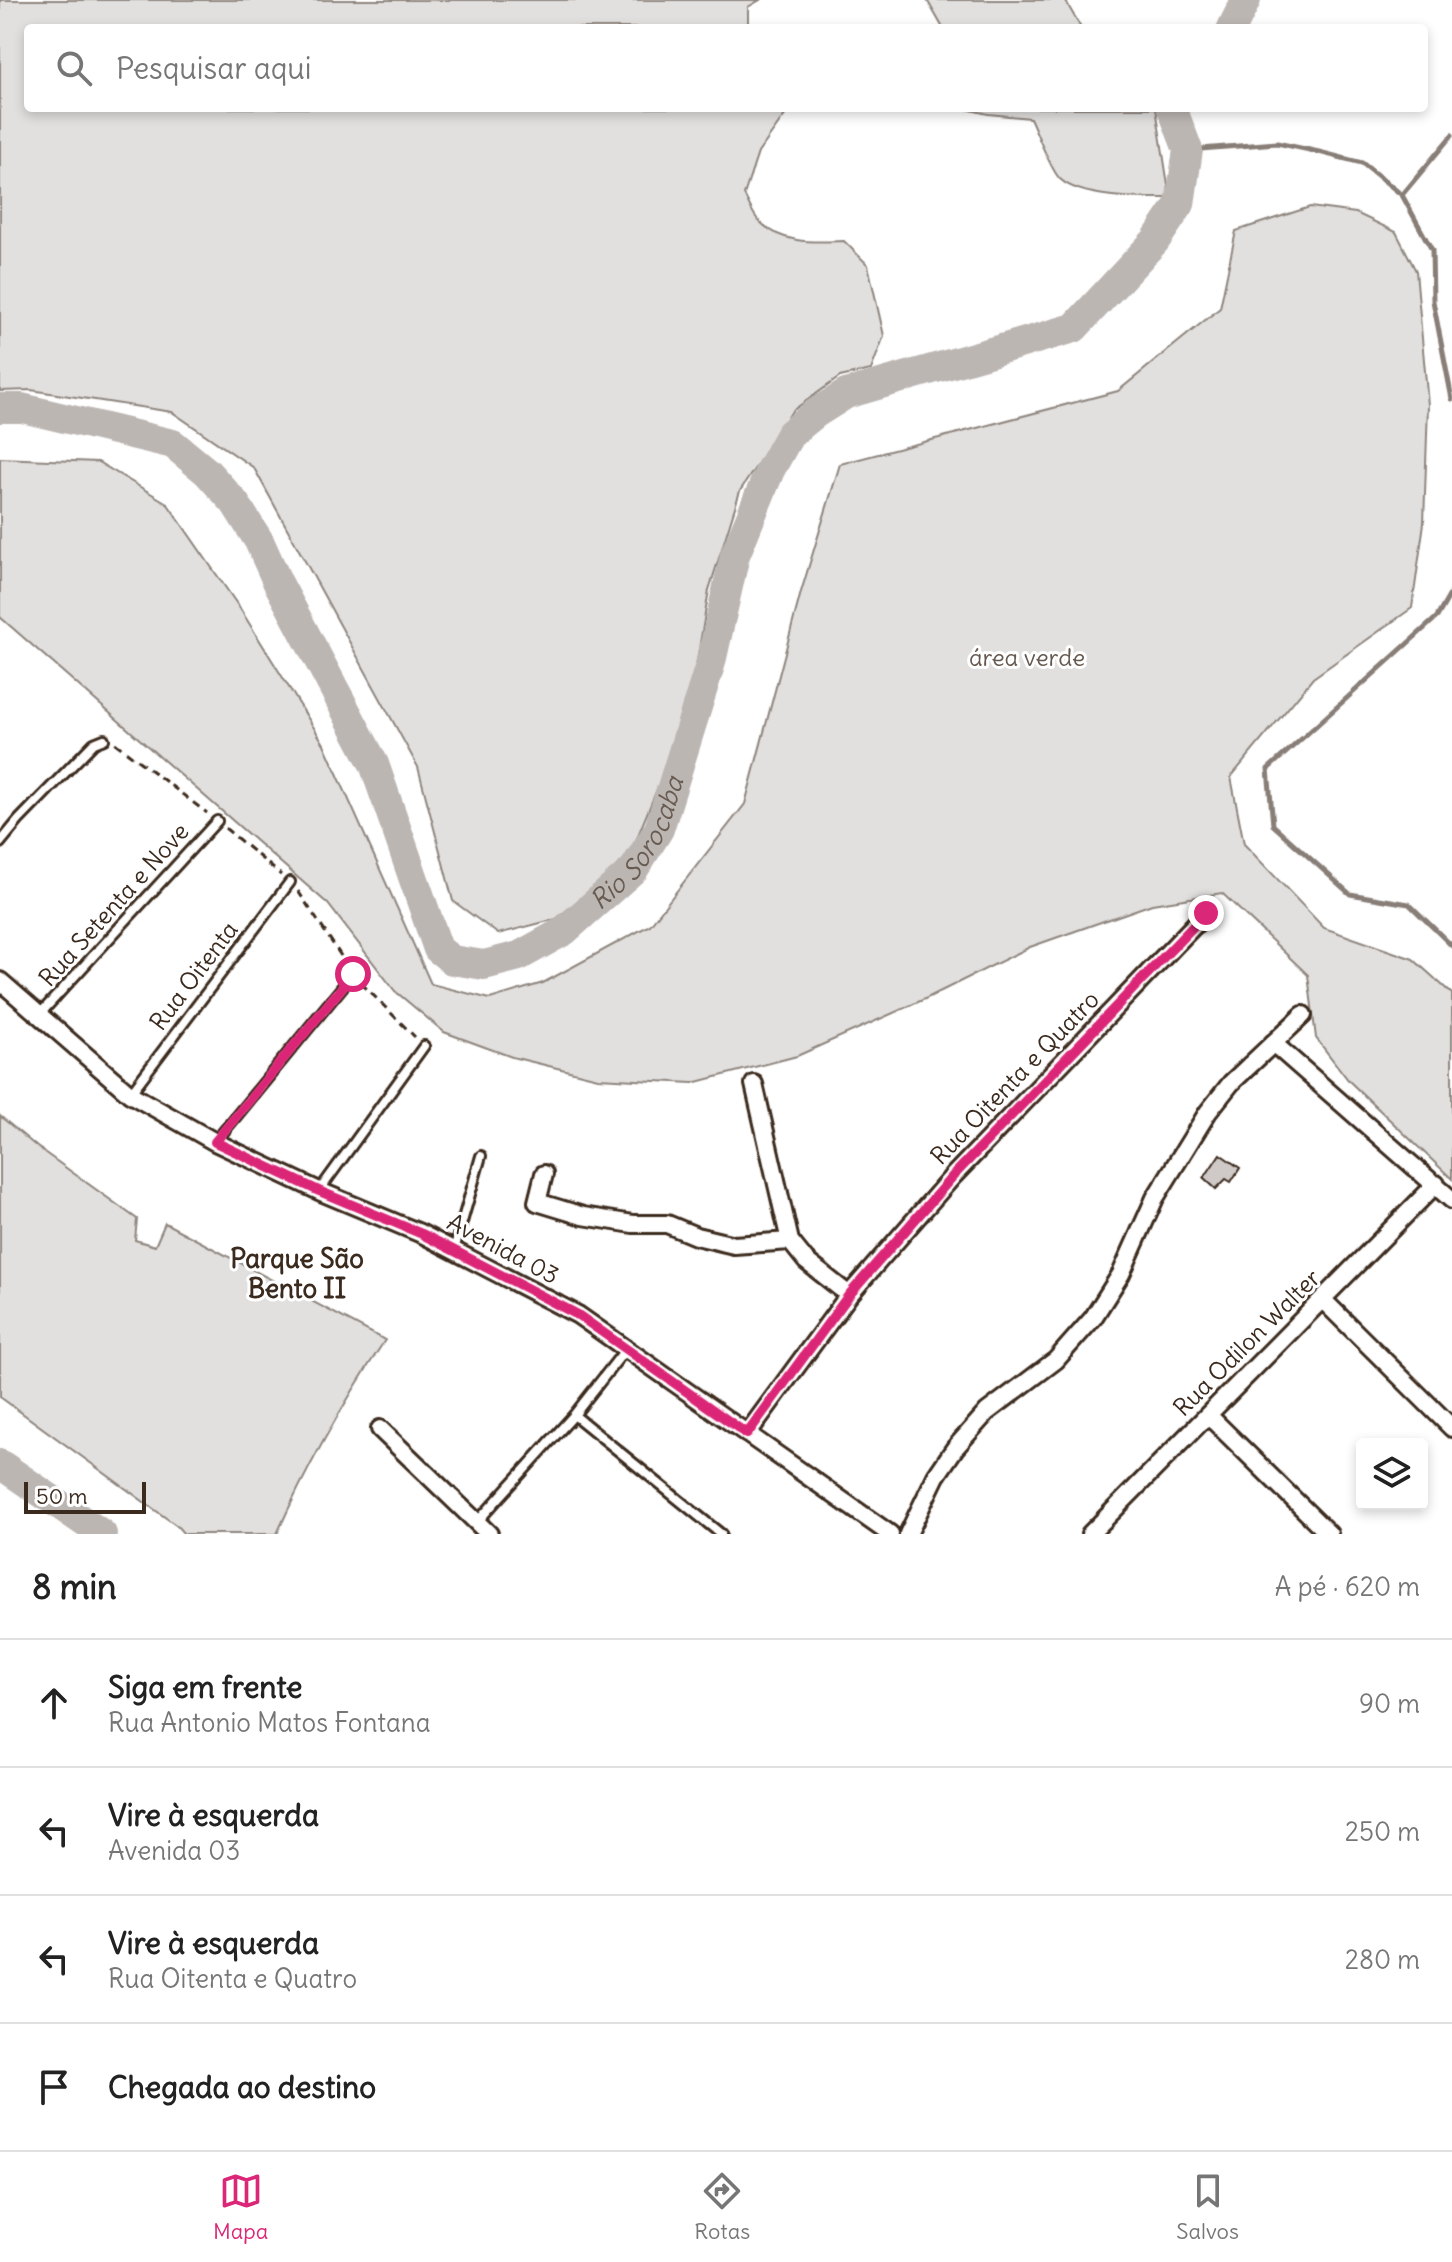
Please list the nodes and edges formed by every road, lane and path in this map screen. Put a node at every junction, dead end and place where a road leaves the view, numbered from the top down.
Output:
1 (104, 739) dead end
2 (217, 821) dead end
3 (0, 843) edge
4 (290, 882) dead end
5 (1206, 913) dead end
6 (353, 974) dead end
7 (0, 981) edge
8 (39, 1015) junction
9 (1303, 1015) dead end
10 (1273, 1043) junction
11 (424, 1046) dead end
12 (754, 1084) dead end
13 (130, 1094) junction
14 (215, 1142) junction
15 (481, 1156) dead end
16 (544, 1174) dead end
17 (1436, 1184) junction
18 (319, 1191) junction
19 (1452, 1200) edge
20 (790, 1241) junction
21 (454, 1250) junction
22 (849, 1295) junction
23 (1323, 1300) junction
24 (625, 1350) junction
25 (574, 1415) junction
26 (1209, 1416) junction
27 (1452, 1428) edge
28 (380, 1429) dead end
29 (747, 1434) junction
30 (483, 1528) edge
31 (1099, 1531) edge
32 (721, 1534) edge
33 (890, 1534) edge
34 (908, 1534) edge
35 (1329, 1534) edge

1 - 3 lane
2 - 8 lane, Rua Setenta e Nove
4 - 13 lane, Rua Oitenta
5 - 22 street, Rua Oitenta e Quatro
6 - 14 lane
7 - 8 street, Avenida 03
8 - 13 street, Avenida 03
9 - 10 street
10 - 17 street
10 - 34 street
11 - 18 lane
12 - 20 street
13 - 14 street, Avenida 03
14 - 18 street, Avenida 03
15 - 21 lane
16 - 20 street
17 - 19 street
17 - 23 street, Rua Odilon Walter
18 - 21 street, Avenida 03
20 - 22 street
21 - 24 street, Avenida 03
22 - 29 street, Rua Oitenta e Quatro
23 - 26 street, Rua Odilon Walter
23 - 27 street
24 - 25 lane
24 - 29 street, Avenida 03
25 - 30 lane
25 - 32 lane
26 - 31 street, Rua Odilon Walter
26 - 35 street
28 - 30 street
29 - 33 street, Avenida 03

